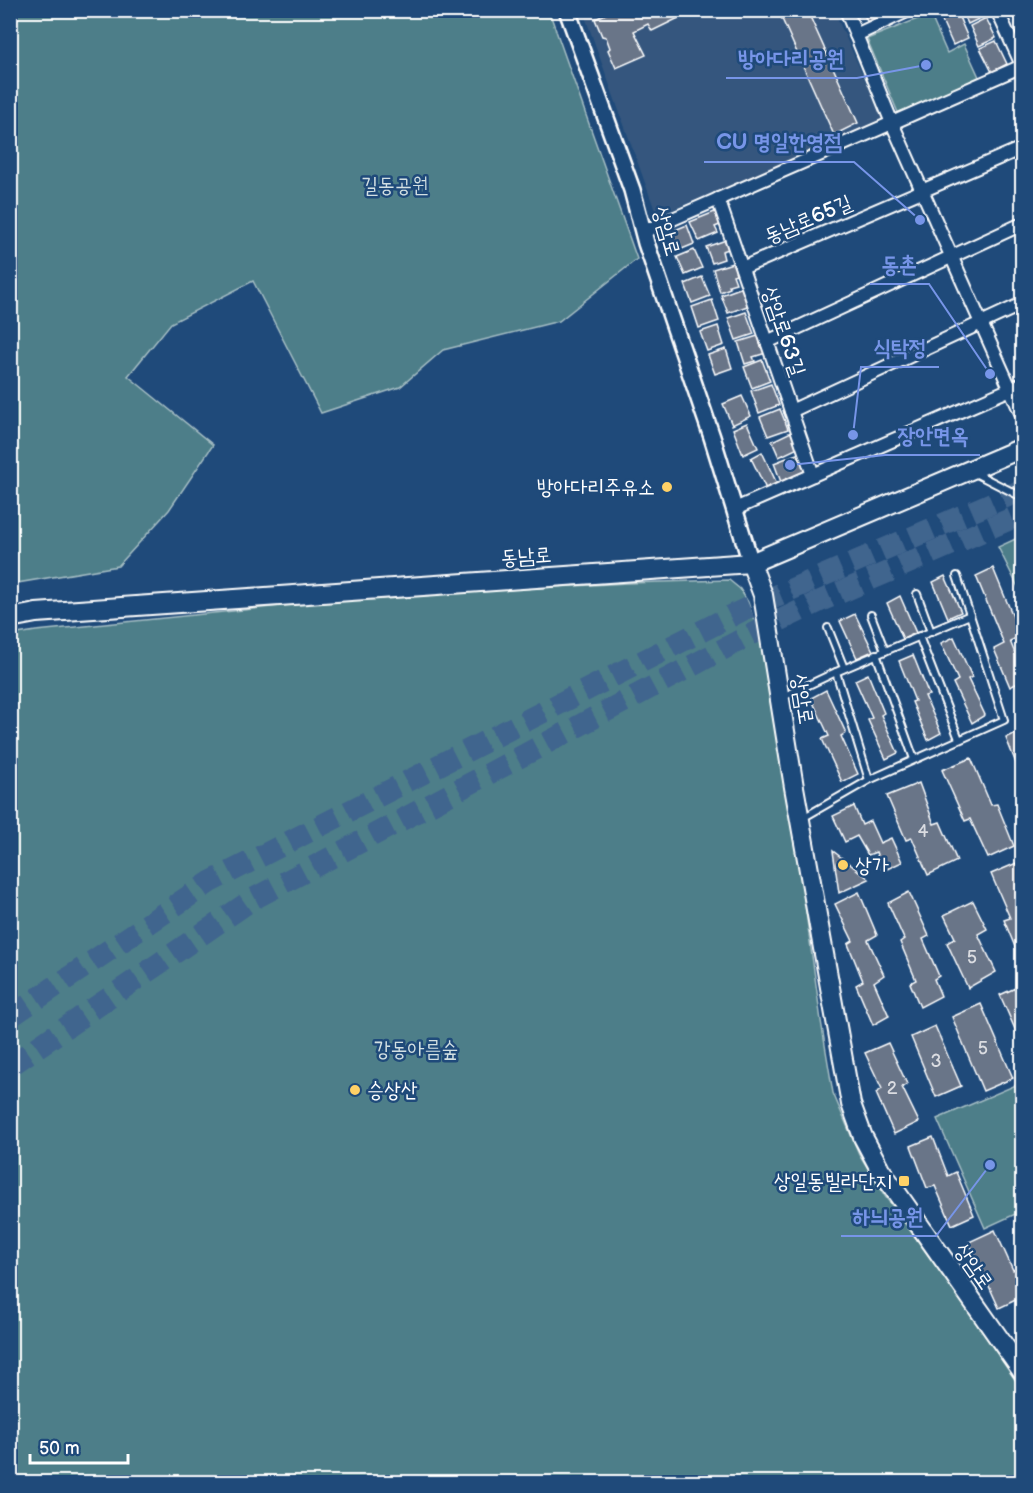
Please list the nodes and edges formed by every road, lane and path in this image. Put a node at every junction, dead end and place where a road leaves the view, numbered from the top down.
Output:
1 (567, 10) edge
2 (846, 10) edge
3 (909, 10) edge
4 (997, 10) edge
5 (856, 35) junction
6 (1023, 66) edge
7 (892, 123) junction
8 (1023, 147) edge
9 (923, 192) junction
10 (718, 199) junction
11 (1023, 225) edge
12 (643, 232) junction
13 (953, 257) junction
14 (742, 268) junction
15 (1023, 304) edge
16 (982, 323) junction
17 (767, 342) junction
18 (1017, 386) edge
19 (791, 411) junction
20 (1023, 415) edge
21 (1023, 448) edge
22 (970, 470) junction
23 (813, 475) junction
24 (1023, 497) edge
25 (735, 509) junction
26 (751, 563) junction
27 (957, 576) dead end
28 (917, 594) dead end
29 (871, 615) dead end
30 (970, 615) junction
31 (10, 618) edge
32 (828, 628) dead end
33 (931, 632) junction
34 (919, 636) junction
35 (885, 651) junction
36 (876, 654) junction
37 (844, 668) junction
38 (836, 672) junction
39 (783, 697) dead end
40 (959, 739) junction
41 (914, 759) junction
42 (869, 780) junction
43 (801, 819) junction
44 (1023, 1371) edge

1 - 12 street, 상암로
2 - 5 street
3 - 5 street
4 - 6 street
5 - 7 street
6 - 7 street
7 - 9 street
7 - 10 street
8 - 9 street, 동남로65길
9 - 13 street
9 - 14 street, 동남로65길
10 - 12 street
10 - 14 street, 상암로63길
11 - 13 street
12 - 25 street, 상암로
13 - 16 street
13 - 17 street
14 - 17 street, 상암로63길
15 - 16 street
16 - 18 street
16 - 19 street
17 - 19 street, 상암로63길
18 - 20 street
18 - 23 street
19 - 23 street, 상암로63길
21 - 22 main road, 동남로
22 - 24 lane
22 - 26 main road, 동남로
23 - 25 street
25 - 26 street, 상암로
26 - 31 main road, 동남로
26 - 43 main road, 상암로
27 - 30 lane
28 - 33 lane
29 - 35 lane
30 - 33 lane
30 - 40 lane
32 - 37 lane
33 - 34 lane
34 - 35 lane
34 - 40 lane
35 - 36 lane
36 - 37 lane
36 - 41 lane
37 - 38 lane
38 - 39 lane
38 - 42 lane
40 - 41 lane
41 - 42 lane
42 - 43 lane
43 - 44 main road, 상암로

